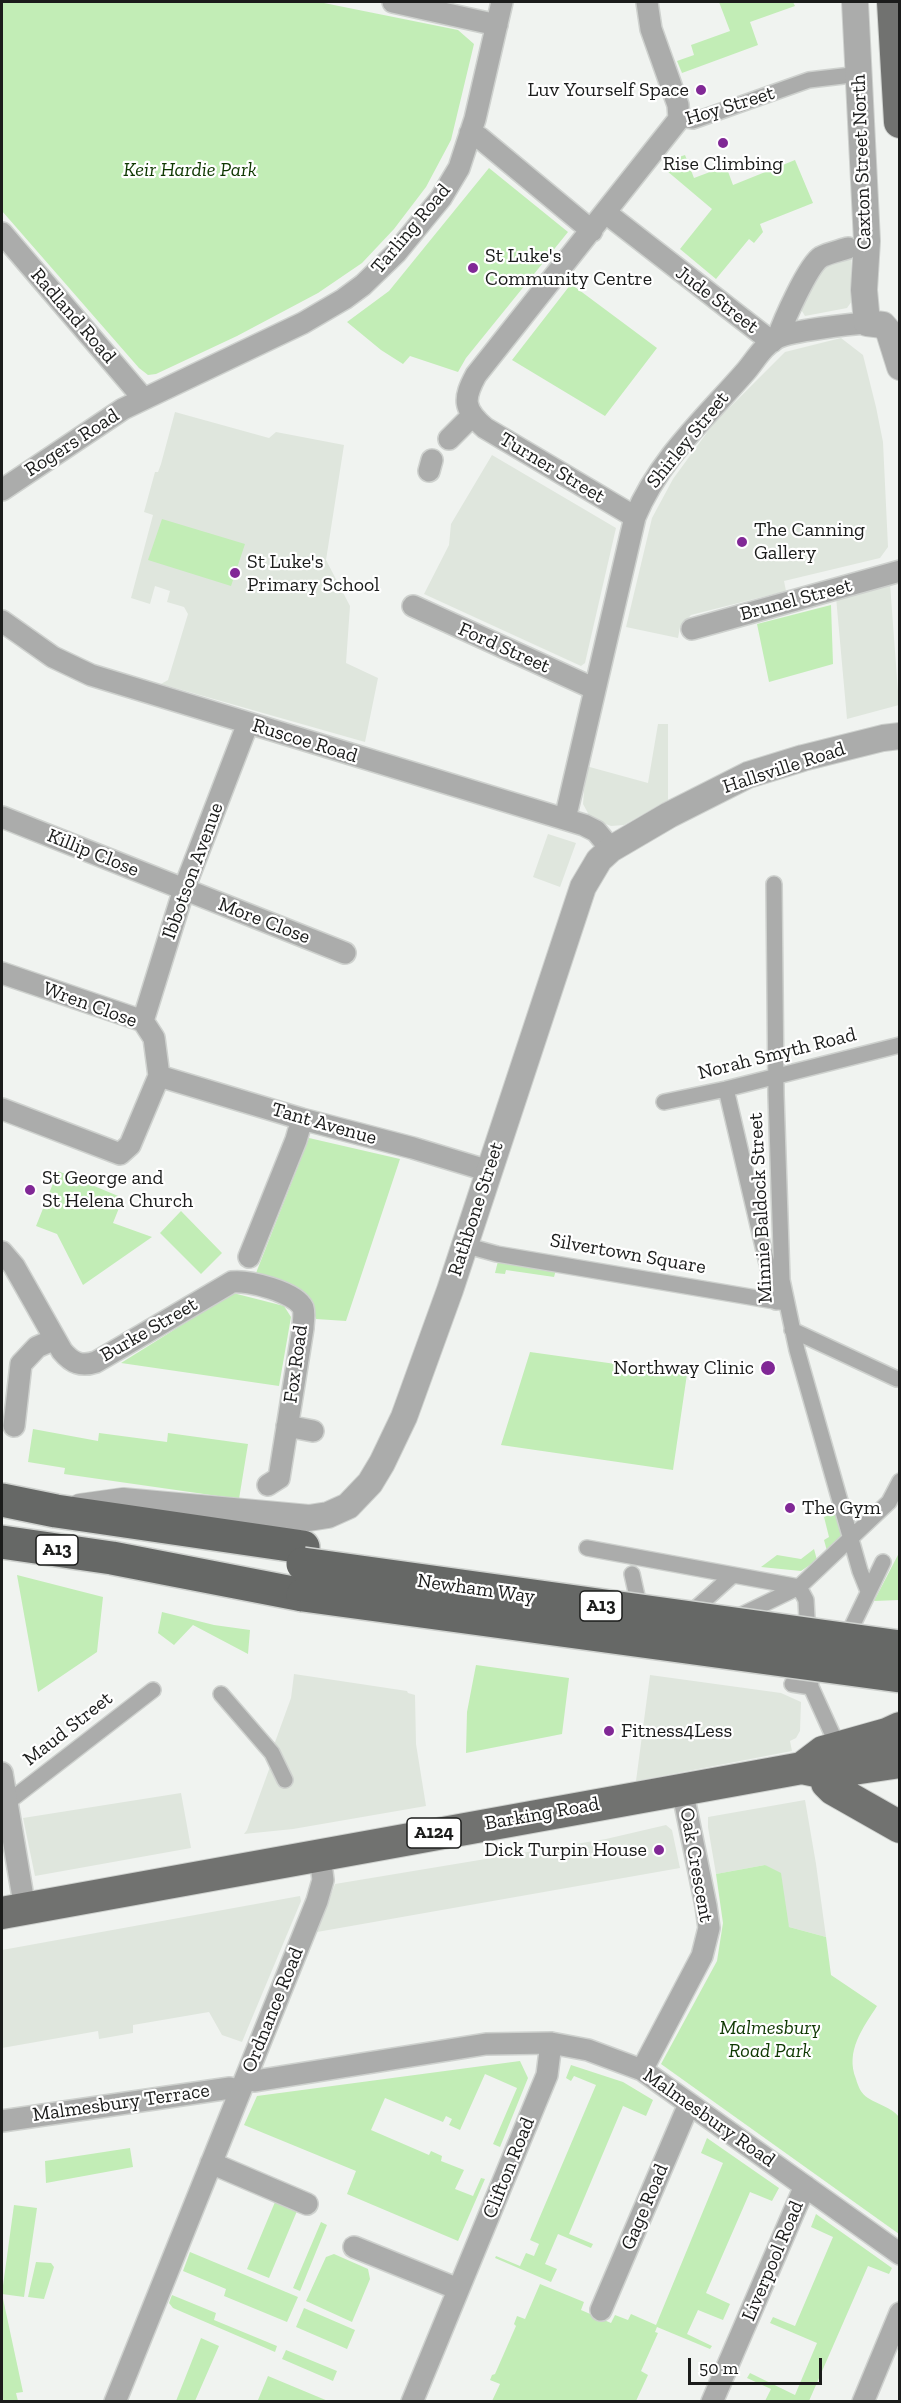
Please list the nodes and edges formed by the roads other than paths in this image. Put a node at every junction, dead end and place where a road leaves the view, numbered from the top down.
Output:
1 (393, 2) edge
2 (502, 2) edge
3 (647, 2) edge
4 (855, 2) edge
5 (893, 2) edge
6 (496, 25) junction
7 (860, 74) junction
8 (679, 119) junction
9 (900, 122) edge
10 (470, 133) junction
11 (606, 213) junction
12 (592, 231) junction
13 (2, 233) edge
14 (848, 248) dead end
15 (883, 325) edge
16 (775, 339) junction
17 (900, 367) edge
18 (143, 398) junction
19 (471, 416) junction
20 (449, 439) dead end
21 (2, 489) edge
22 (635, 517) junction
23 (900, 571) edge
24 (413, 606) dead end
25 (2, 621) edge
26 (692, 629) dead end
27 (595, 689) junction
28 (249, 723) junction
29 (900, 736) edge
30 (2, 817) edge
31 (565, 819) junction
32 (611, 849) junction
33 (774, 884) dead end
34 (183, 890) junction
35 (345, 952) dead end
36 (2, 973) edge
37 (143, 1021) junction
38 (900, 1045) edge
39 (159, 1076) junction
40 (776, 1076) junction
41 (726, 1089) junction
42 (664, 1102) dead end
43 (2, 1109) edge
44 (302, 1119) junction
45 (489, 1172) junction
46 (465, 1245) junction
47 (2, 1252) edge
48 (249, 1257) dead end
49 (251, 1283) joint
50 (781, 1303) junction
51 (792, 1330) junction
52 (55, 1339) junction
53 (897, 1379) dead end
54 (14, 1426) dead end
55 (287, 1426) junction
56 (313, 1431) dead end
57 (273, 1481) dead end
58 (900, 1481) edge
59 (2, 1500) edge
60 (56, 1511) junction
61 (290, 1517) joint
62 (850, 1538) junction
63 (2, 1542) edge
64 (587, 1548) dead end
65 (883, 1562) dead end
66 (303, 1571) junction
67 (632, 1574) dead end
68 (733, 1575) junction
69 (800, 1587) junction
70 (868, 1591) junction
71 (676, 1626) junction
72 (900, 1630) edge
73 (900, 1647) edge
74 (672, 1654) junction
75 (651, 1658) junction
76 (900, 1660) edge
77 (900, 1676) edge
78 (792, 1684) dead end
79 (811, 1687) junction
80 (153, 1690) dead end
81 (221, 1694) dead end
82 (900, 1728) edge
83 (835, 1740) dead end
84 (900, 1762) edge
85 (814, 1771) junction
86 (2, 1773) edge
87 (285, 1780) dead end
88 (682, 1789) junction
89 (8, 1802) junction
90 (900, 1827) edge
91 (320, 1855) junction
92 (13, 1911) edge
93 (550, 2043) junction
94 (642, 2070) junction
95 (243, 2084) junction
96 (688, 2104) junction
97 (2, 2121) edge
98 (211, 2163) junction
99 (805, 2186) junction
100 (307, 2204) dead end
101 (354, 2247) dead end
102 (900, 2254) edge
103 (458, 2289) junction
104 (601, 2310) dead end
105 (900, 2313) edge
106 (115, 2402) edge
107 (412, 2402) edge
108 (712, 2402) edge
109 (863, 2402) edge

1 - 6 street
2 - 6 street, Tarling Road
3 - 8 street
4 - 7 street, Caxton Street North
5 - 9 main road
6 - 10 street, Tarling Road
7 - 8 street, Hoy Street
7 - 15 street, Caxton Street North
8 - 11 street, Hoy Street
10 - 12 street
10 - 18 street, Tarling Road
11 - 12 street, Hoy Street
11 - 16 street, Jude Street
12 - 19 street, Hoy Street
13 - 18 street, Radland Road
14 - 16 street
15 - 16 street
15 - 17 street
16 - 22 street, Shirley Street
18 - 21 street, Rogers Road
19 - 20 street
19 - 22 street, Turner Street
22 - 27 street, Shirley Street
23 - 26 street, Brunel Street
24 - 27 street, Ford Street
25 - 28 street, Ruscoe Road
27 - 31 street, Shirley Street
28 - 31 street, Ruscoe Road
28 - 34 street, Ibbotson Avenue
29 - 32 street, Hallsville Road
30 - 34 street, Killip Close
31 - 32 street, Ruscoe Road
32 - 45 street, Rathbone Street
33 - 40 street, Minnie Baldock Street
34 - 35 street, More Close
34 - 37 street, Ibbotson Avenue
36 - 37 street, Wren Close
37 - 39 street, Wren Close
38 - 40 street, Norah Smyth Road
39 - 43 street
39 - 44 street, Tant Avenue
40 - 41 street, Norah Smyth Road
40 - 50 street, Minnie Baldock Street
41 - 42 street, Norah Smyth Road
41 - 50 street
44 - 45 street, Tant Avenue
44 - 48 street
45 - 46 street, Rathbone Street
46 - 50 street, Silvertown Square
46 - 61 street, Rathbone Street
47 - 52 street, Burke Street
49 - 52 street, Burke Street
49 - 55 street, Fox Road
50 - 51 street, Minnie Baldock Street
51 - 53 street
51 - 62 street, Minnie Baldock Street
52 - 54 street
55 - 56 street
55 - 57 street, Fox Road
58 - 62 street
59 - 60 highway, Newham Way / A13
60 - 61 street, Newham Way
60 - 66 highway, Newham Way / A13
62 - 69 street
62 - 70 street, Minnie Baldock Street
63 - 66 highway, Newham Way / A13
64 - 68 street
65 - 70 street
66 - 72 highway, Newham Way / A13
66 - 73 highway, Newham Way / A13, bridge
66 - 76 highway, Newham Way / A13
66 - 77 highway, Newham Way / A13, bridge
67 - 75 street
68 - 69 street
68 - 71 street
69 - 74 street
69 - 79 street
70 - 79 street
71 - 74 street
71 - 75 street
74 - 75 street
78 - 79 street
79 - 83 street
80 - 89 street, Maud Street
81 - 87 street
82 - 85 main road, Barking Road / A124
84 - 85 main road, A124
85 - 88 main road, Barking Road / A124
85 - 90 main road
86 - 89 street
88 - 91 main road, Barking Road / A124
88 - 94 street, Oak Crescent
89 - 92 street
91 - 92 main road, Barking Road / A124
91 - 95 street, Ordnance Road
93 - 94 street, Malmesbury Road
93 - 95 street, Malmesbury Road
93 - 103 street, Clifton Road
94 - 96 street, Malmesbury Road
95 - 97 street, Malmesbury Terrace
95 - 98 street, Ordnance Road
96 - 99 street, Malmesbury Road
96 - 104 street, Gage Road
98 - 100 street
98 - 106 street, Ordnance Road
99 - 102 street, Malmesbury Road
99 - 108 street, Liverpool Road
101 - 103 street
103 - 107 street, Clifton Road
105 - 109 street

